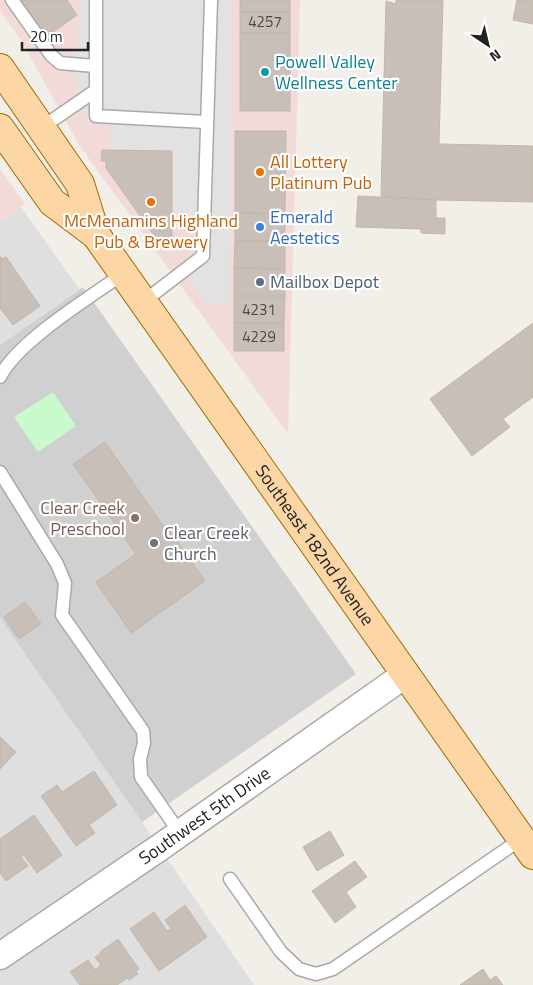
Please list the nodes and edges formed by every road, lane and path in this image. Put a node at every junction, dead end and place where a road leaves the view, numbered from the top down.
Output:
1 (12, 0) edge
2 (96, 0) edge
3 (211, 0) edge
4 (95, 66) junction
5 (0, 68) edge
6 (95, 91) junction
7 (206, 122) junction
8 (0, 128) edge
9 (40, 128) junction
10 (96, 235) junction
11 (123, 274) junction
12 (143, 302) junction
13 (0, 377) edge
14 (0, 472) edge
15 (406, 674) junction
16 (180, 833) junction
17 (527, 847) edge
18 (230, 879) dead end
19 (0, 956) edge

1 - 4 lane
2 - 4 lane
3 - 7 lane
4 - 6 lane
5 - 9 main road, Southeast 182nd Avenue
6 - 7 lane
6 - 9 lane
7 - 12 lane
8 - 10 main road, Southeast 182nd Avenue
9 - 10 main road, Southeast 182nd Avenue
10 - 11 main road, Southeast 182nd Avenue
11 - 12 main road, Southeast 182nd Avenue
11 - 13 lane
12 - 15 main road, Southeast 182nd Avenue
14 - 16 lane
15 - 16 street, Southwest 5th Drive
15 - 17 main road, Southeast 182nd Avenue
16 - 19 street, Southwest 5th Drive
17 - 18 lane

